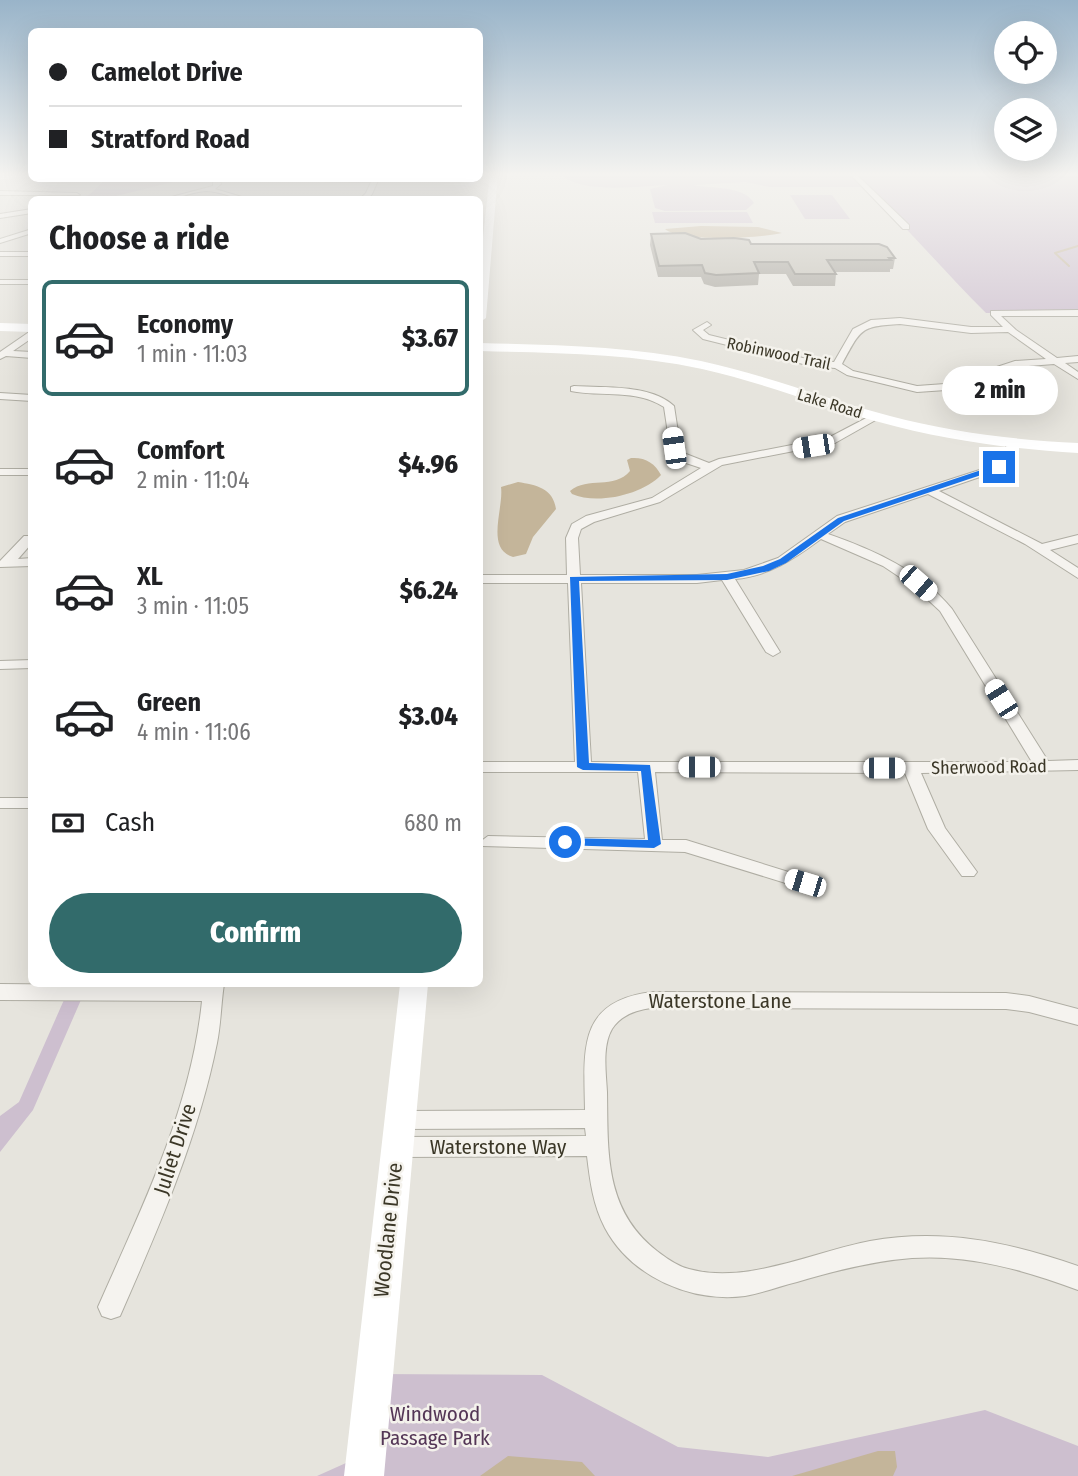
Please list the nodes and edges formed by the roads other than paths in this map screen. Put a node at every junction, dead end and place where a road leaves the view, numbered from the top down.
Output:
1 (0, 254) edge
2 (28, 254) edge
3 (0, 282) edge
4 (28, 282) edge
5 (1078, 313) edge
6 (707, 325) dead end
7 (0, 327) edge
8 (1009, 329) junction
9 (28, 330) edge
10 (28, 334) edge
11 (483, 350) edge
12 (584, 351) joint
13 (2, 354) edge
14 (28, 355) edge
15 (1078, 359) edge
16 (1055, 360) junction
17 (837, 365) junction
18 (984, 374) junction
19 (1078, 376) edge
20 (574, 389) dead end
21 (0, 396) edge
22 (28, 398) edge
23 (1036, 410) dead end
24 (876, 417) junction
25 (1010, 443) junction
26 (1078, 448) edge
27 (710, 467) junction
28 (28, 471) edge
29 (0, 472) edge
30 (929, 490) junction
31 (820, 535) junction
32 (1078, 539) edge
33 (28, 540) dead end
34 (1042, 548) junction
35 (28, 562) edge
36 (4, 564) edge
37 (1078, 574) edge
38 (727, 577) junction
39 (483, 579) edge
40 (574, 579) junction
41 (773, 652) dead end
42 (28, 664) edge
43 (0, 665) edge
44 (1078, 765) edge
45 (483, 767) edge
46 (583, 767) junction
47 (646, 767) junction
48 (1043, 767) junction
49 (911, 768) junction
50 (0, 803) edge
51 (28, 803) edge
52 (488, 842) dead end
53 (654, 844) junction
54 (968, 872) dead end
55 (805, 883) dead end
56 (414, 987) edge
57 (213, 989) edge
58 (0, 992) edge
59 (1078, 1017) edge
60 (597, 1119) junction
61 (398, 1133) junction
62 (599, 1146) junction
63 (1078, 1278) edge
64 (111, 1307) dead end
65 (364, 1476) edge

1 - 2 street
3 - 4 street
5 - 8 street
6 - 17 street, Robinwood Trail
7 - 9 street
8 - 16 street
8 - 17 street
10 - 13 street
11 - 12 street, Lake Road
12 - 24 street, Lake Road
13 - 14 street
15 - 16 street, Robinwood Trail
16 - 18 street, Robinwood Trail
16 - 19 street
17 - 18 street, Robinwood Trail
18 - 23 street
20 - 27 street
21 - 22 street
24 - 25 street, Lake Road
24 - 27 street
25 - 26 street, Lake Road
25 - 30 street
27 - 40 street
28 - 29 street
30 - 31 street
30 - 34 street
31 - 38 street
31 - 48 street
32 - 34 street
33 - 36 street
34 - 37 street
35 - 36 street
38 - 40 street
38 - 41 street
39 - 40 street
40 - 46 street
42 - 43 street
44 - 48 street, Sherwood Road
45 - 46 street, Sherwood Road
46 - 47 street, Sherwood Road
47 - 49 street, Sherwood Road
47 - 53 street
48 - 49 street, Sherwood Road
49 - 54 street
50 - 51 street
52 - 53 street
53 - 55 street
56 - 61 street, Woodlane Drive
57 - 58 street
57 - 64 street, Juliet Drive
59 - 60 street, Waterstone Lane
60 - 61 street, Waterstone Way
60 - 62 street, Waterstone Lane
61 - 62 street, Waterstone Way
61 - 65 street, Woodlane Drive
62 - 63 street, Waterstone Lane

